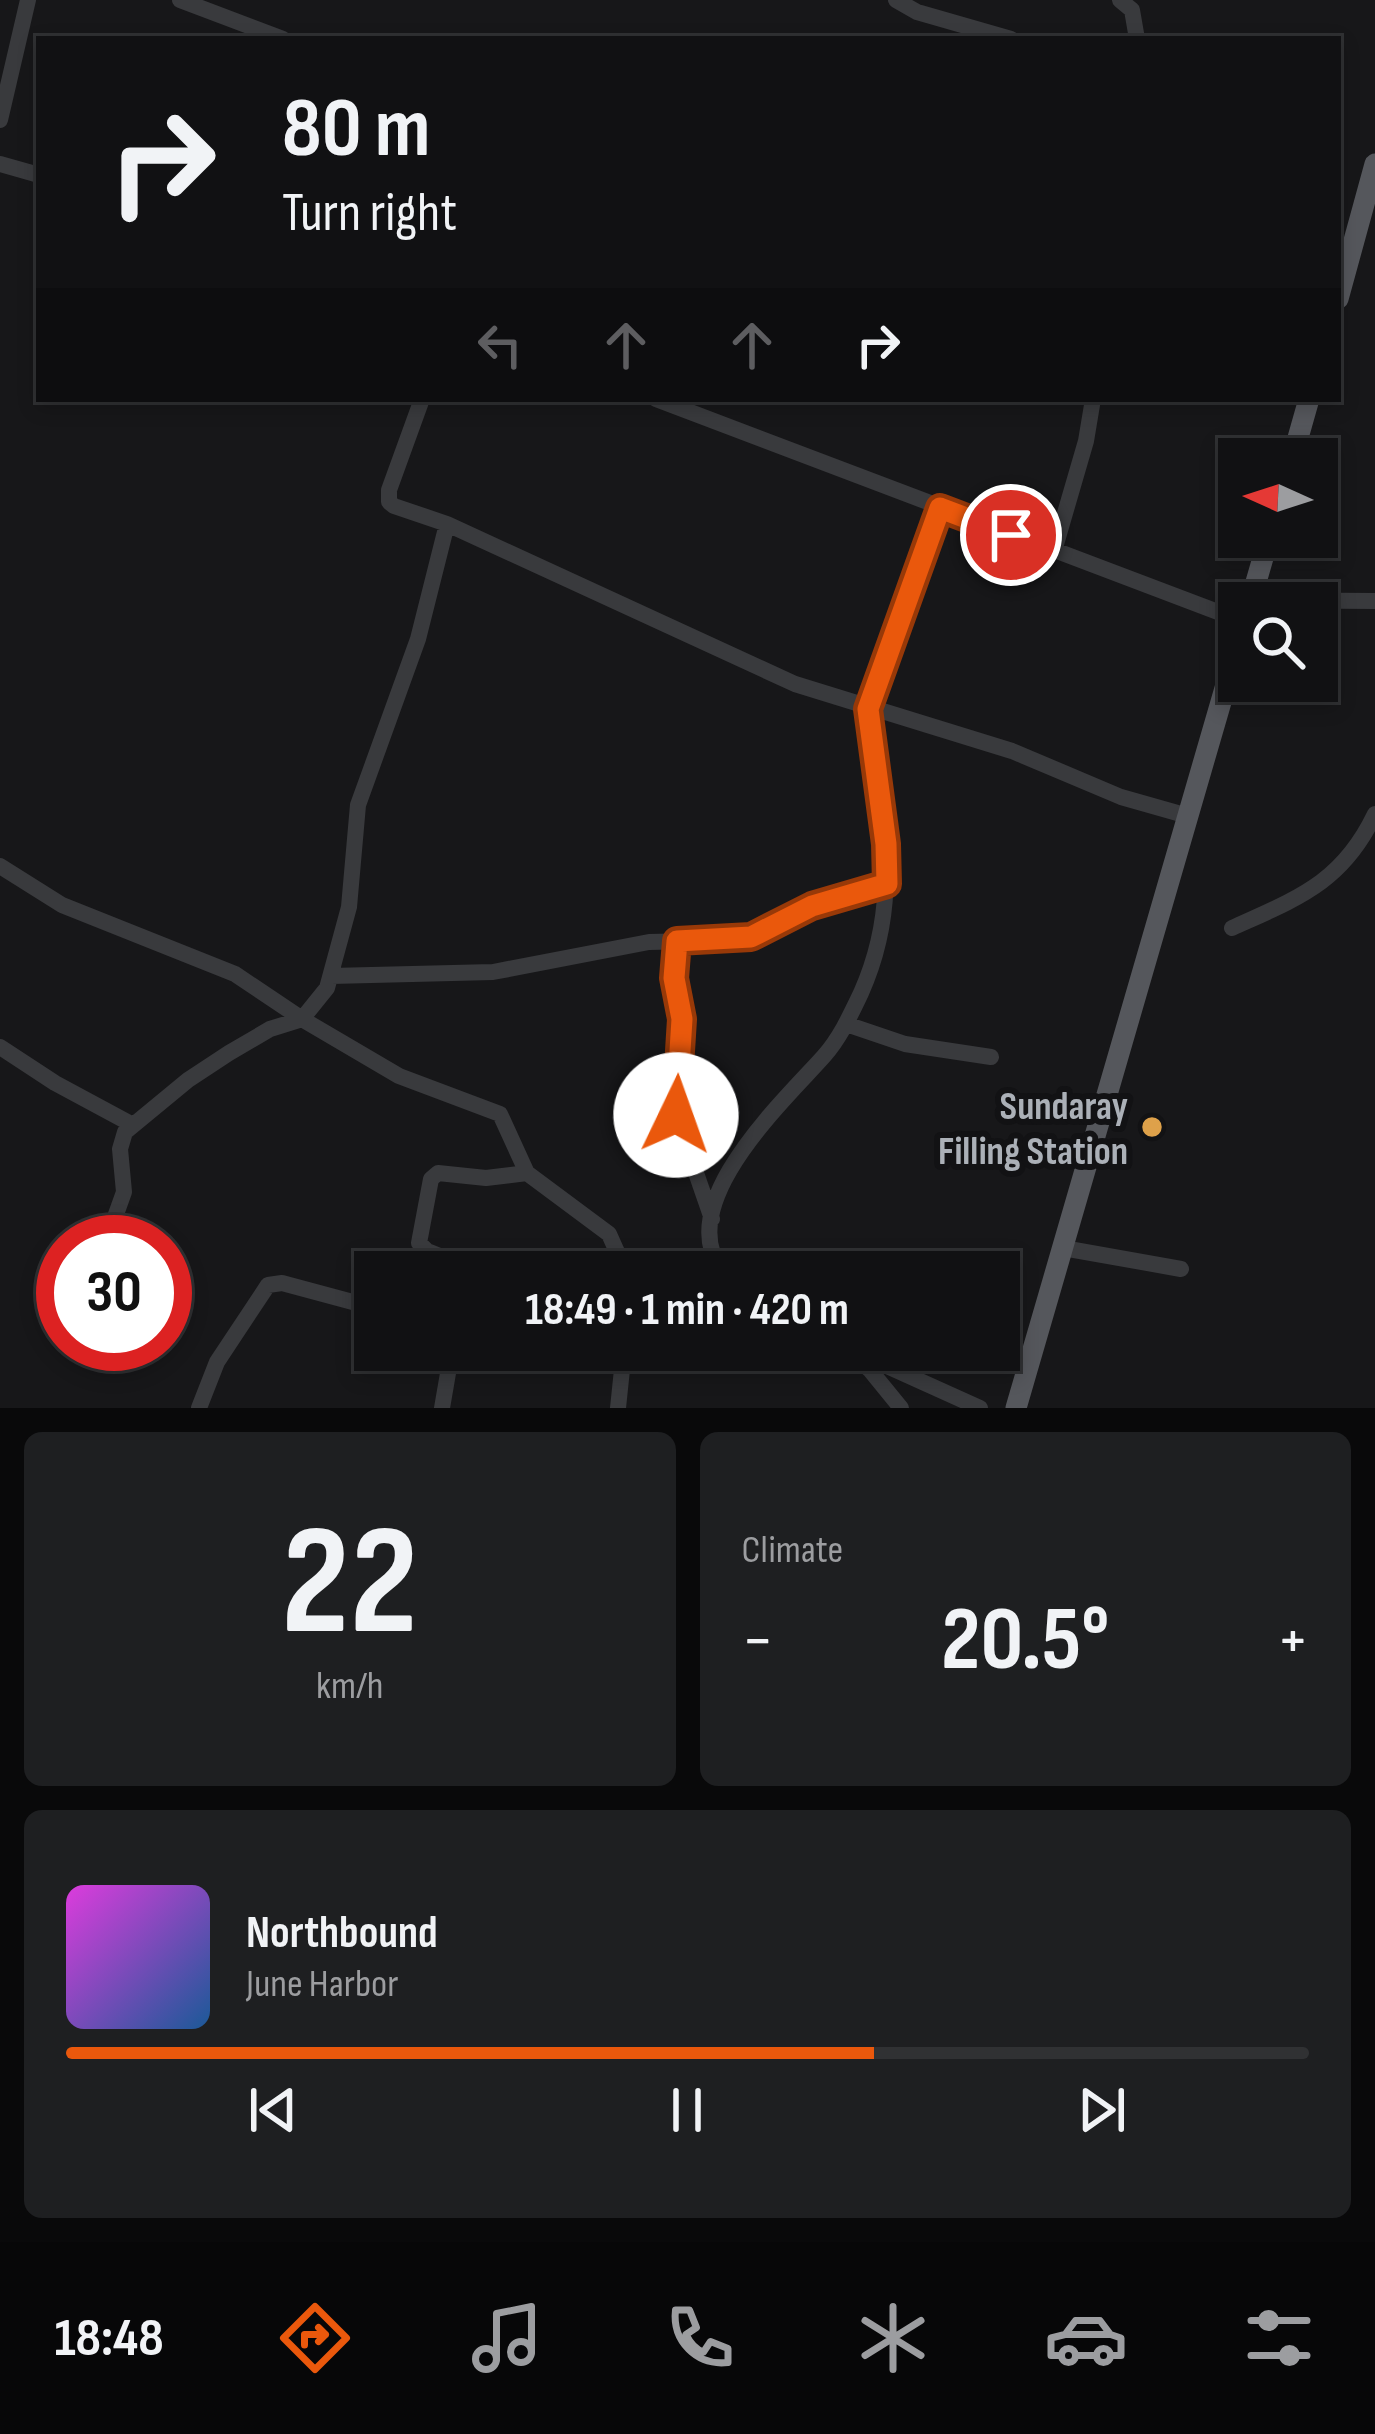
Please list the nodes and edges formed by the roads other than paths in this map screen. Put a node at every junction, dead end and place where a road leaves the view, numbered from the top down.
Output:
1 (28, 0) edge
2 (180, 0) edge
3 (896, 0) edge
4 (1120, 0) edge
5 (275, 36) edge
6 (1001, 36) edge
7 (1136, 36) edge
8 (0, 120) edge
9 (0, 164) edge
10 (1375, 164) edge
11 (36, 174) edge
12 (1367, 229) edge
13 (1341, 292) edge
14 (421, 402) edge
15 (664, 402) edge
16 (1093, 402) edge
17 (1308, 402) edge
18 (1298, 438) edge
19 (940, 508) junction
20 (447, 524) junction
21 (1054, 551) junction
22 (1218, 599) edge
23 (1375, 602) edge
24 (1338, 604) edge
25 (1221, 702) edge
26 (868, 709) junction
27 (1375, 814) edge
28 (1188, 816) junction
29 (0, 866) edge
30 (887, 884) junction
31 (1232, 928) dead end
32 (677, 941) junction
33 (331, 976) junction
34 (302, 1019) junction
35 (846, 1024) junction
36 (0, 1047) edge
37 (991, 1057) dead end
38 (133, 1125) junction
39 (527, 1173) junction
40 (116, 1215) edge
41 (712, 1219) junction
42 (1063, 1248) junction
43 (427, 1251) edge
44 (617, 1251) edge
45 (717, 1251) edge
46 (1181, 1269) dead end
47 (354, 1302) edge
48 (448, 1371) edge
49 (622, 1371) edge
50 (867, 1371) edge
51 (898, 1371) edge
52 (199, 1408) edge
53 (442, 1408) edge
54 (618, 1408) edge
55 (901, 1408) edge
56 (980, 1408) edge
57 (1016, 1408) edge

1 - 8 street
2 - 5 street
3 - 6 street
4 - 7 street
9 - 11 street
10 - 12 main road
12 - 13 main road
14 - 20 street
15 - 19 street
16 - 21 street
17 - 18 main road
19 - 21 street
19 - 26 street
20 - 26 street
20 - 33 street
21 - 22 street
23 - 24 street
25 - 28 main road
26 - 28 street
26 - 30 street
27 - 31 street
28 - 42 main road
29 - 34 street
30 - 32 street
30 - 35 street
32 - 33 street
32 - 41 street
33 - 34 street
34 - 38 street
34 - 39 street
35 - 37 street
35 - 41 street
36 - 38 street
38 - 40 street
39 - 43 street
39 - 44 street
41 - 45 street
42 - 46 street
42 - 57 main road
47 - 52 street
48 - 53 street
49 - 54 street
50 - 55 street
51 - 56 street

